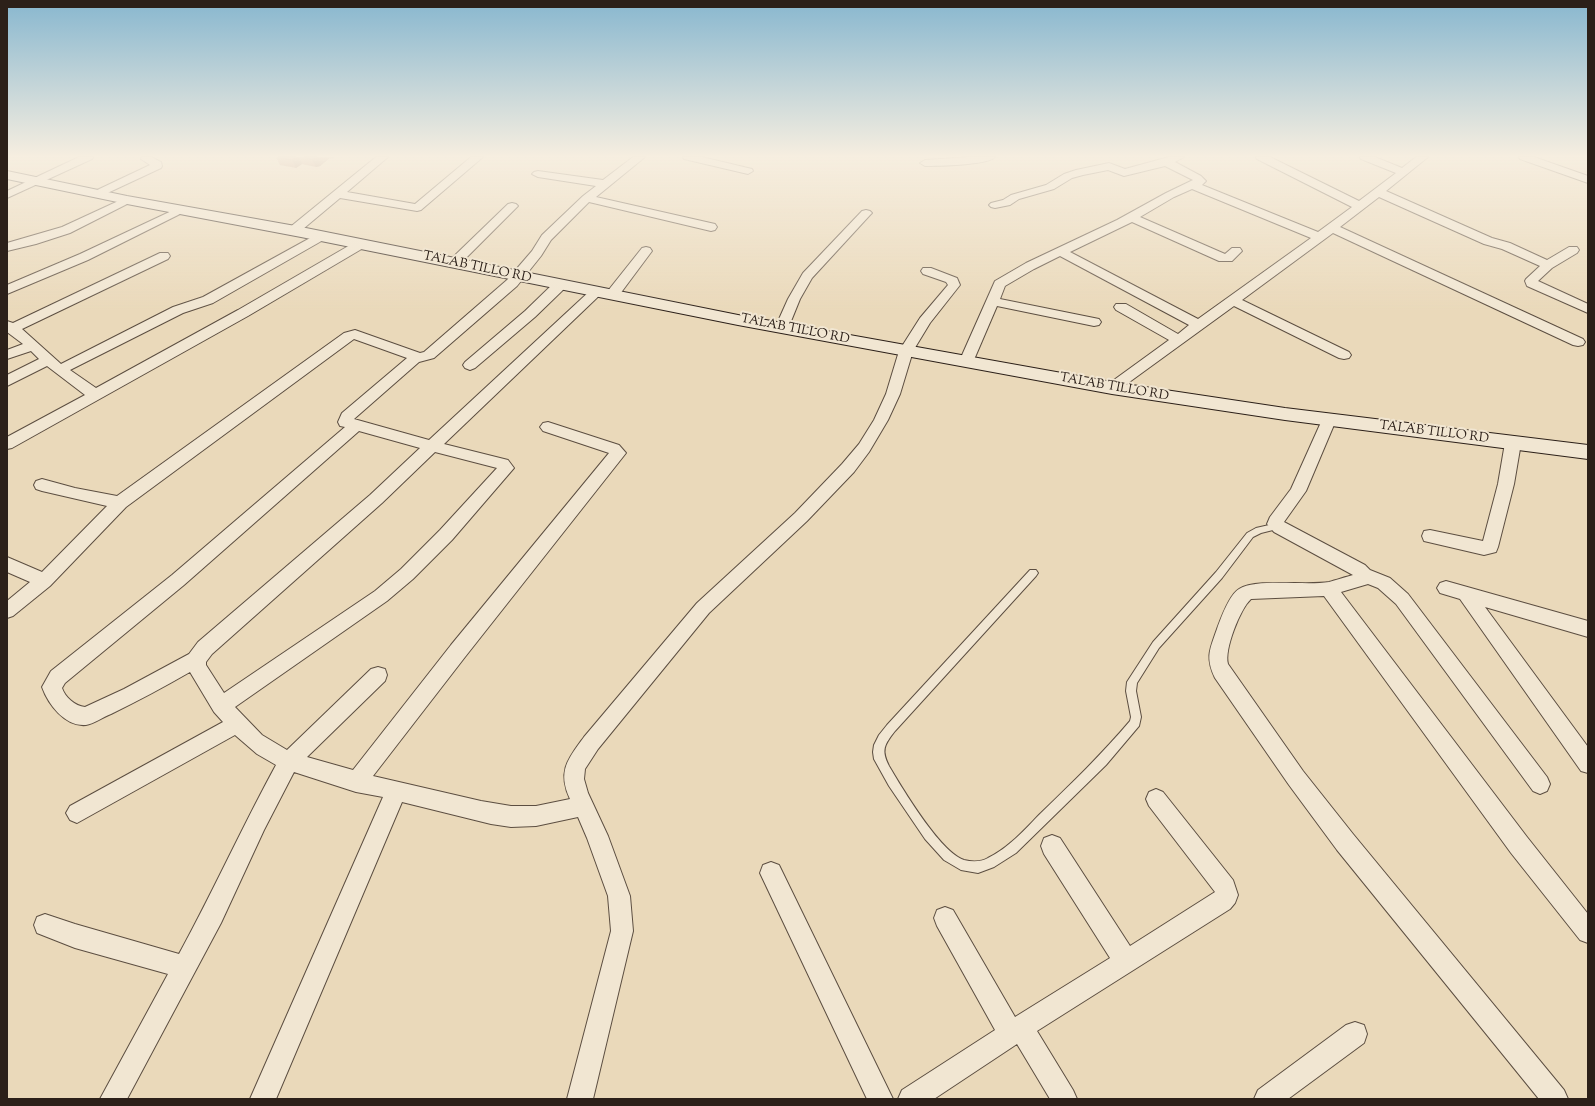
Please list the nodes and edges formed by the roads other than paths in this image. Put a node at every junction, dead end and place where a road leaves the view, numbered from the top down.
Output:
1 (109, 209) edge
2 (173, 209) edge
3 (321, 209) edge
4 (509, 209) edge
5 (576, 209) edge
6 (632, 209) edge
7 (1146, 209) edge
8 (1250, 209) edge
9 (1356, 209) edge
10 (1415, 209) edge
11 (180, 210) junction
12 (866, 213) dead end
13 (1131, 217) junction
14 (711, 227) dead end
15 (1332, 228) junction
16 (294, 231) junction
17 (321, 236) junction
18 (1319, 237) junction
19 (360, 244) junction
20 (7, 247) edge
21 (1573, 250) dead end
22 (646, 251) dead end
23 (1236, 251) dead end
24 (1061, 252) junction
25 (164, 256) dead end
26 (454, 263) junction
27 (1548, 265) junction
28 (927, 271) dead end
29 (519, 277) junction
30 (560, 285) junction
31 (7, 290) edge
32 (604, 294) junction
33 (1232, 300) junction
34 (992, 301) junction
35 (1121, 307) dead end
36 (1588, 309) edge
37 (1094, 322) dead end
38 (1199, 325) junction
39 (10, 327) edge
40 (782, 328) junction
41 (1179, 340) junction
42 (1578, 342) dead end
43 (32, 345) junction
44 (906, 351) junction
45 (7, 355) edge
46 (1344, 355) dead end
47 (417, 357) junction
48 (48, 360) junction
49 (966, 362) junction
50 (470, 365) dead end
51 (60, 370) junction
52 (7, 381) edge
53 (1112, 388) junction
54 (94, 394) junction
55 (1329, 420) junction
56 (356, 426) junction
57 (548, 427) dead end
58 (1513, 443) junction
59 (7, 444) edge
60 (432, 445) junction
61 (1588, 452) edge
62 (42, 485) dead end
63 (120, 503) junction
64 (1278, 526) junction
65 (1430, 536) dead end
66 (7, 564) edge
67 (1033, 573) dead end
68 (1364, 575) junction
69 (44, 581) junction
70 (1446, 588) dead end
71 (1329, 590) junction
72 (1467, 595) junction
73 (7, 611) edge
74 (1588, 629) edge
75 (196, 660) junction
76 (378, 676) dead end
77 (221, 706) junction
78 (237, 724) junction
79 (288, 762) junction
80 (1588, 764) edge
81 (356, 782) junction
82 (1540, 784) dead end
83 (396, 791) junction
84 (1156, 799) dead end
85 (583, 805) junction
86 (77, 813) dead end
87 (1052, 846) dead end
88 (771, 873) dead end
89 (945, 918) dead end
90 (1584, 921) edge
91 (46, 925) dead end
92 (1126, 961) junction
93 (185, 967) junction
94 (1016, 1031) junction
95 (1356, 1034) dead end
96 (113, 1099) edge
97 (263, 1099) edge
98 (580, 1099) edge
99 (880, 1099) edge
100 (912, 1099) edge
101 (1064, 1099) edge
102 (1267, 1099) edge
103 (1555, 1099) edge

1 - 20 street
2 - 11 main road, TALAB TILLO RD
3 - 16 street
4 - 26 street
5 - 29 street
6 - 14 street
7 - 13 street
8 - 18 street
9 - 15 street
10 - 27 street
11 - 16 main road, TALAB TILLO RD
11 - 31 street
12 - 40 street
13 - 23 street
13 - 24 street
15 - 18 street
15 - 42 street
16 - 17 main road, TALAB TILLO RD
17 - 19 main road, TALAB TILLO RD
17 - 51 street
18 - 33 street
19 - 26 main road, TALAB TILLO RD
19 - 54 street
21 - 27 street
22 - 32 street
24 - 34 street
24 - 38 street
25 - 39 street
26 - 29 main road, TALAB TILLO RD
27 - 36 street
28 - 44 street
29 - 30 main road, TALAB TILLO RD
29 - 47 street
30 - 32 main road, TALAB TILLO RD
30 - 50 street
32 - 40 main road, TALAB TILLO RD
32 - 60 street
33 - 38 street
33 - 46 street
34 - 37 street
34 - 49 street
35 - 41 street
38 - 41 street
39 - 43 street
40 - 44 main road, TALAB TILLO RD
41 - 53 street
43 - 45 street
43 - 48 street
44 - 49 main road, TALAB TILLO RD
44 - 85 street
47 - 56 street
47 - 63 street
48 - 51 street
48 - 52 street
49 - 53 main road, TALAB TILLO RD
51 - 54 street
53 - 55 main road, TALAB TILLO RD
54 - 59 street
55 - 58 main road, TALAB TILLO RD
55 - 64 street
56 - 60 street
56 - 75 street
57 - 81 street
58 - 61 main road, TALAB TILLO RD
58 - 65 street
60 - 75 street
60 - 77 street
62 - 63 street
63 - 69 street
64 - 67 lane
64 - 68 street
66 - 69 street
68 - 71 street
68 - 82 street
69 - 73 street
70 - 72 street
71 - 90 street
71 - 103 street
72 - 74 street
72 - 80 street
75 - 77 street
76 - 79 street
77 - 78 street
78 - 79 street
78 - 86 street
79 - 81 street
79 - 93 street
81 - 83 street
83 - 85 street
83 - 97 street
84 - 92 street
85 - 98 street
87 - 92 street
88 - 99 street
89 - 94 street
91 - 93 street
92 - 94 street
93 - 96 street
94 - 100 street
94 - 101 street
95 - 102 street

